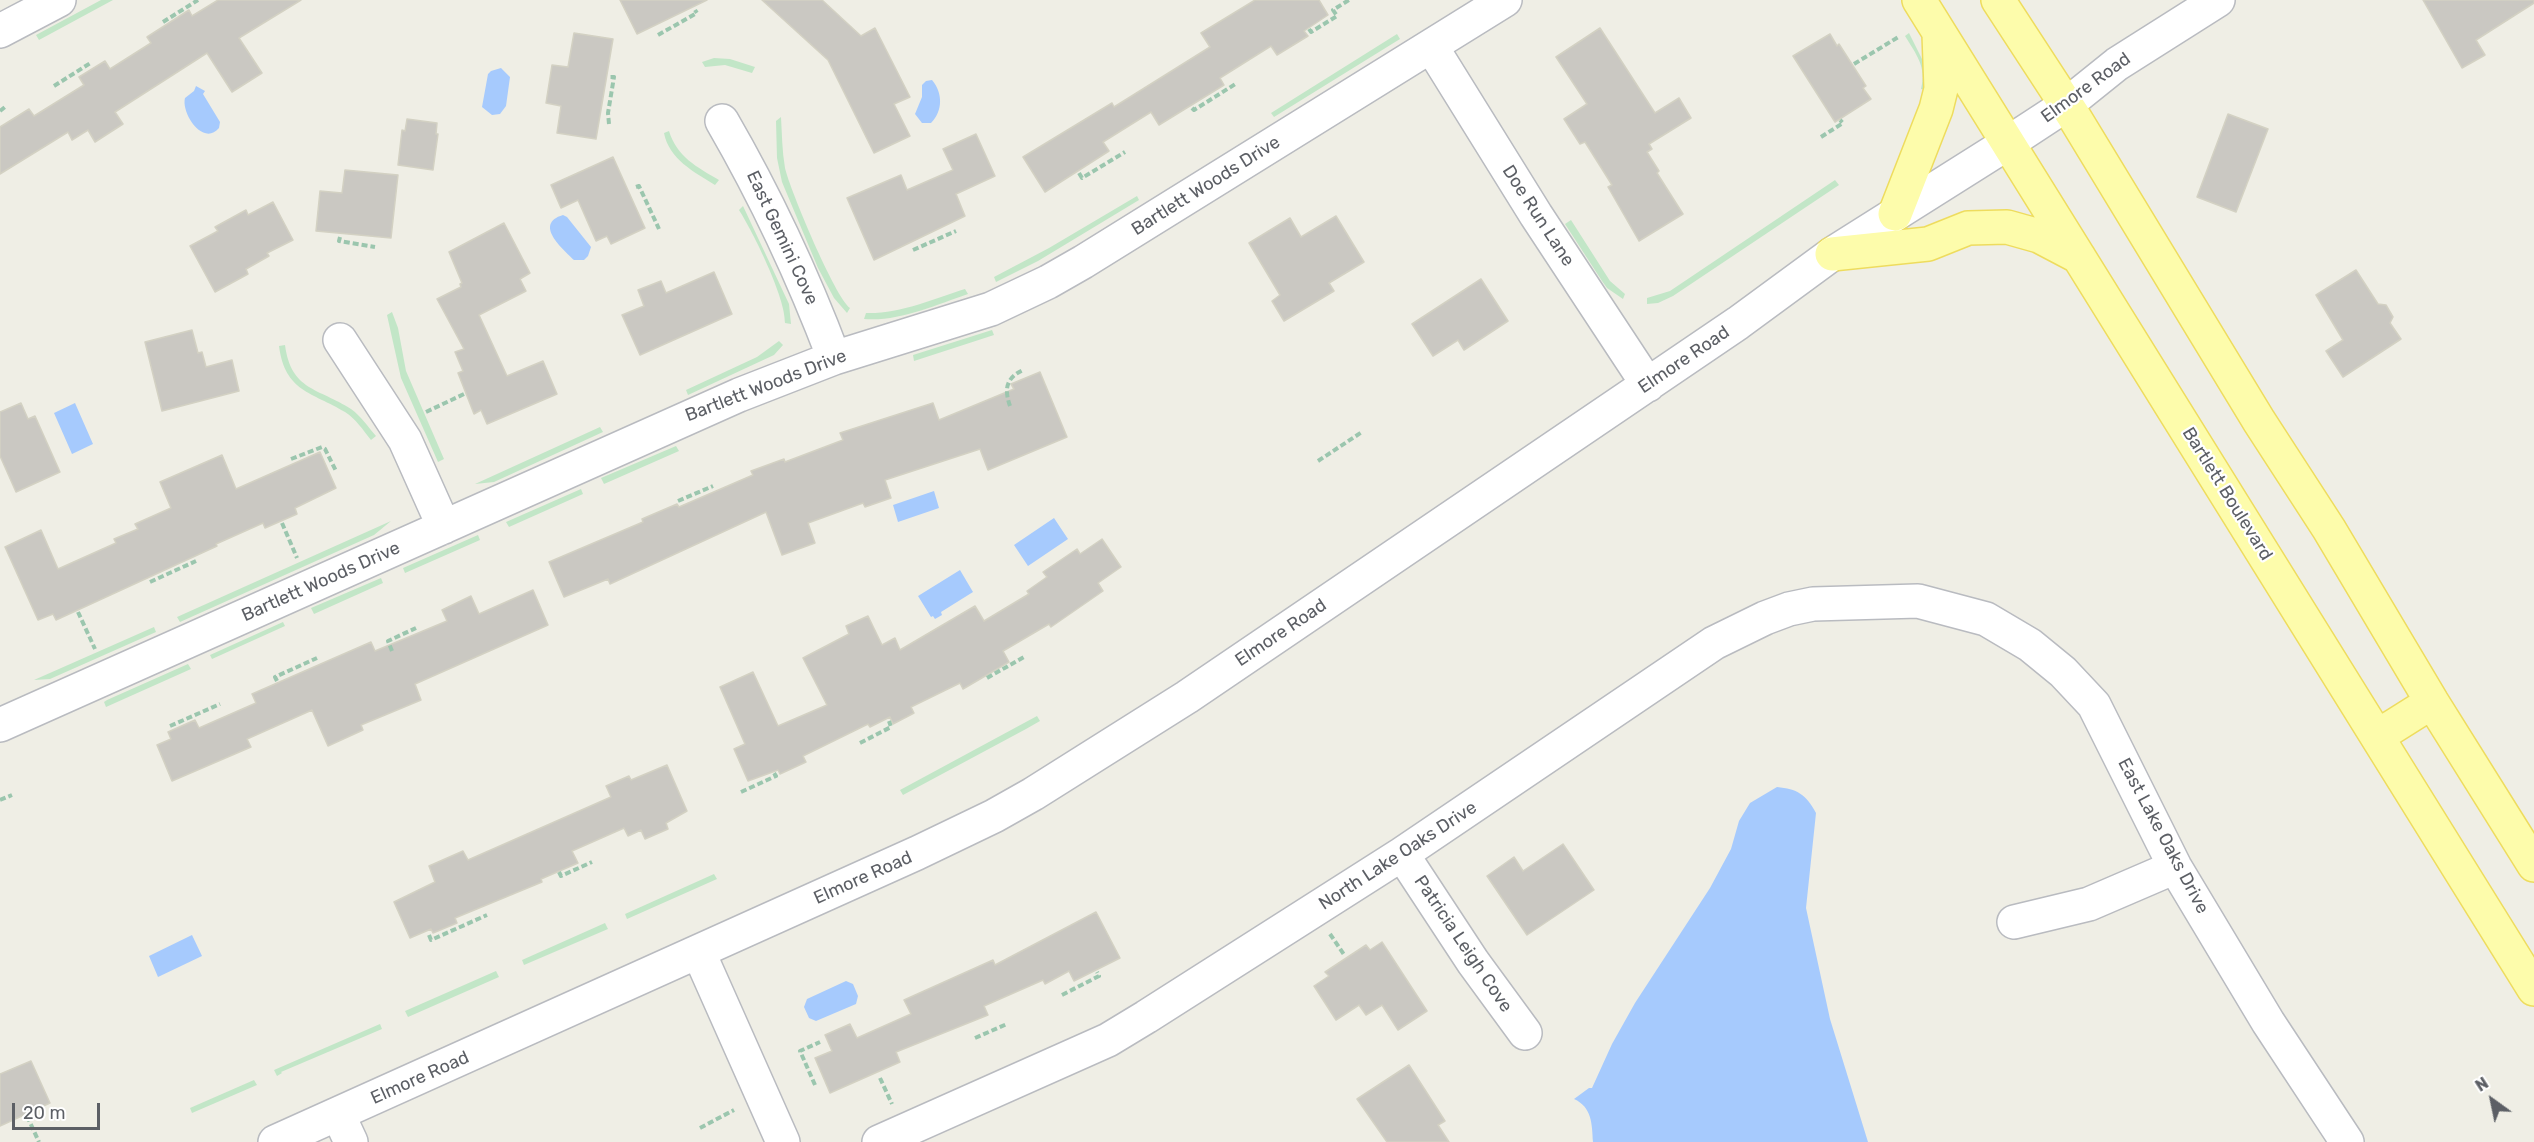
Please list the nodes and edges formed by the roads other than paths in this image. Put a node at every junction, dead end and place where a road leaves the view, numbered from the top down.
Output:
1 (59, 0) edge
2 (1505, 0) edge
3 (1919, 0) edge
4 (1998, 0) edge
5 (2218, 0) edge
6 (0, 32) edge
7 (1939, 32) junction
8 (1431, 46) junction
9 (2066, 105) junction
10 (722, 121) dead end
11 (2008, 143) junction
12 (1895, 214) junction
13 (1832, 254) junction
14 (2081, 258) junction
15 (340, 340) dead end
16 (834, 358) junction
17 (1648, 385) junction
18 (444, 527) junction
19 (1918, 601) joint
20 (2432, 702) junction
21 (2, 720) edge
22 (2378, 736) junction
23 (1402, 854) junction
24 (2534, 866) edge
25 (2175, 867) junction
26 (2014, 922) dead end
27 (699, 953) junction
28 (2534, 989) edge
29 (1525, 1033) dead end
30 (345, 1128) edge
31 (275, 1142) edge
32 (783, 1142) edge
33 (879, 1142) edge
34 (2347, 1142) edge

1 - 6 street
2 - 8 street, Bartlett Woods Drive
3 - 7 main road, Bartlett Boulevard
4 - 9 main road
5 - 9 street, Elmore Road
7 - 11 main road, Bartlett Boulevard
7 - 12 main road
8 - 16 street, Bartlett Woods Drive
8 - 17 street, Doe Run Lane
9 - 11 street, Elmore Road
9 - 20 main road
10 - 16 street, East Gemini Cove
11 - 12 street, Elmore Road
11 - 14 main road, Bartlett Boulevard
12 - 13 street, Elmore Road
13 - 14 main road
13 - 17 street, Elmore Road
14 - 22 main road, Bartlett Boulevard
15 - 18 street
16 - 18 street, Bartlett Woods Drive
17 - 27 street, Elmore Road
18 - 21 street, Bartlett Woods Drive
19 - 23 street, North Lake Oaks Drive
19 - 25 street, East Lake Oaks Drive
20 - 22 main road
20 - 24 main road
22 - 28 main road, Bartlett Boulevard
23 - 29 street, Patricia Leigh Cove
23 - 33 street, North Lake Oaks Drive
25 - 26 street
25 - 34 street, East Lake Oaks Drive
27 - 30 street, Elmore Road
27 - 32 street
30 - 31 street, Elmore Road

